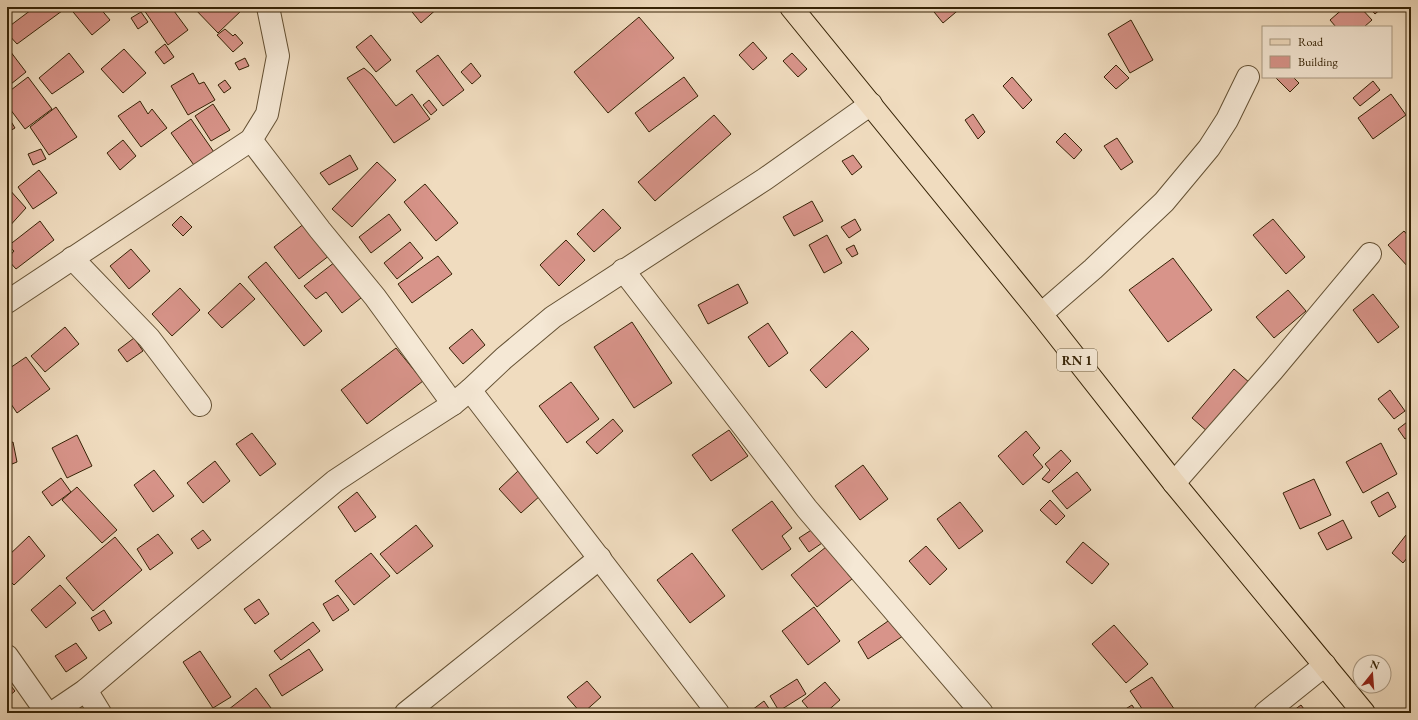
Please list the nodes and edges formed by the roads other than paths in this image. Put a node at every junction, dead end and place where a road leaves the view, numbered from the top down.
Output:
1 (268, 7) edge
2 (791, 7) edge
3 (1248, 77) dead end
4 (871, 104) junction
5 (251, 140) junction
6 (1370, 254) dead end
7 (72, 258) junction
8 (623, 270) junction
9 (7, 302) edge
10 (1041, 314) junction
11 (470, 390) junction
12 (453, 404) junction
13 (200, 405) dead end
14 (1174, 483) junction
15 (600, 558) junction
16 (7, 656) edge
17 (1325, 665) junction
18 (86, 690) junction
19 (47, 713) edge
20 (52, 713) edge
21 (100, 713) edge
22 (406, 713) edge
23 (718, 713) edge
24 (982, 713) edge
25 (1266, 713) edge
26 (1364, 713) edge

1 - 5 street
2 - 4 main road, RN 1
3 - 10 street
4 - 8 street
4 - 10 main road, RN 1
5 - 7 street
5 - 12 street
6 - 14 street
7 - 9 street
7 - 13 street
8 - 11 street
8 - 24 street
10 - 14 main road, RN 1
11 - 12 street
11 - 15 street
12 - 18 street
14 - 17 main road, RN 1
15 - 22 street
15 - 23 street
16 - 19 street
17 - 25 street
17 - 26 main road, RN 1
18 - 20 street
18 - 21 street

